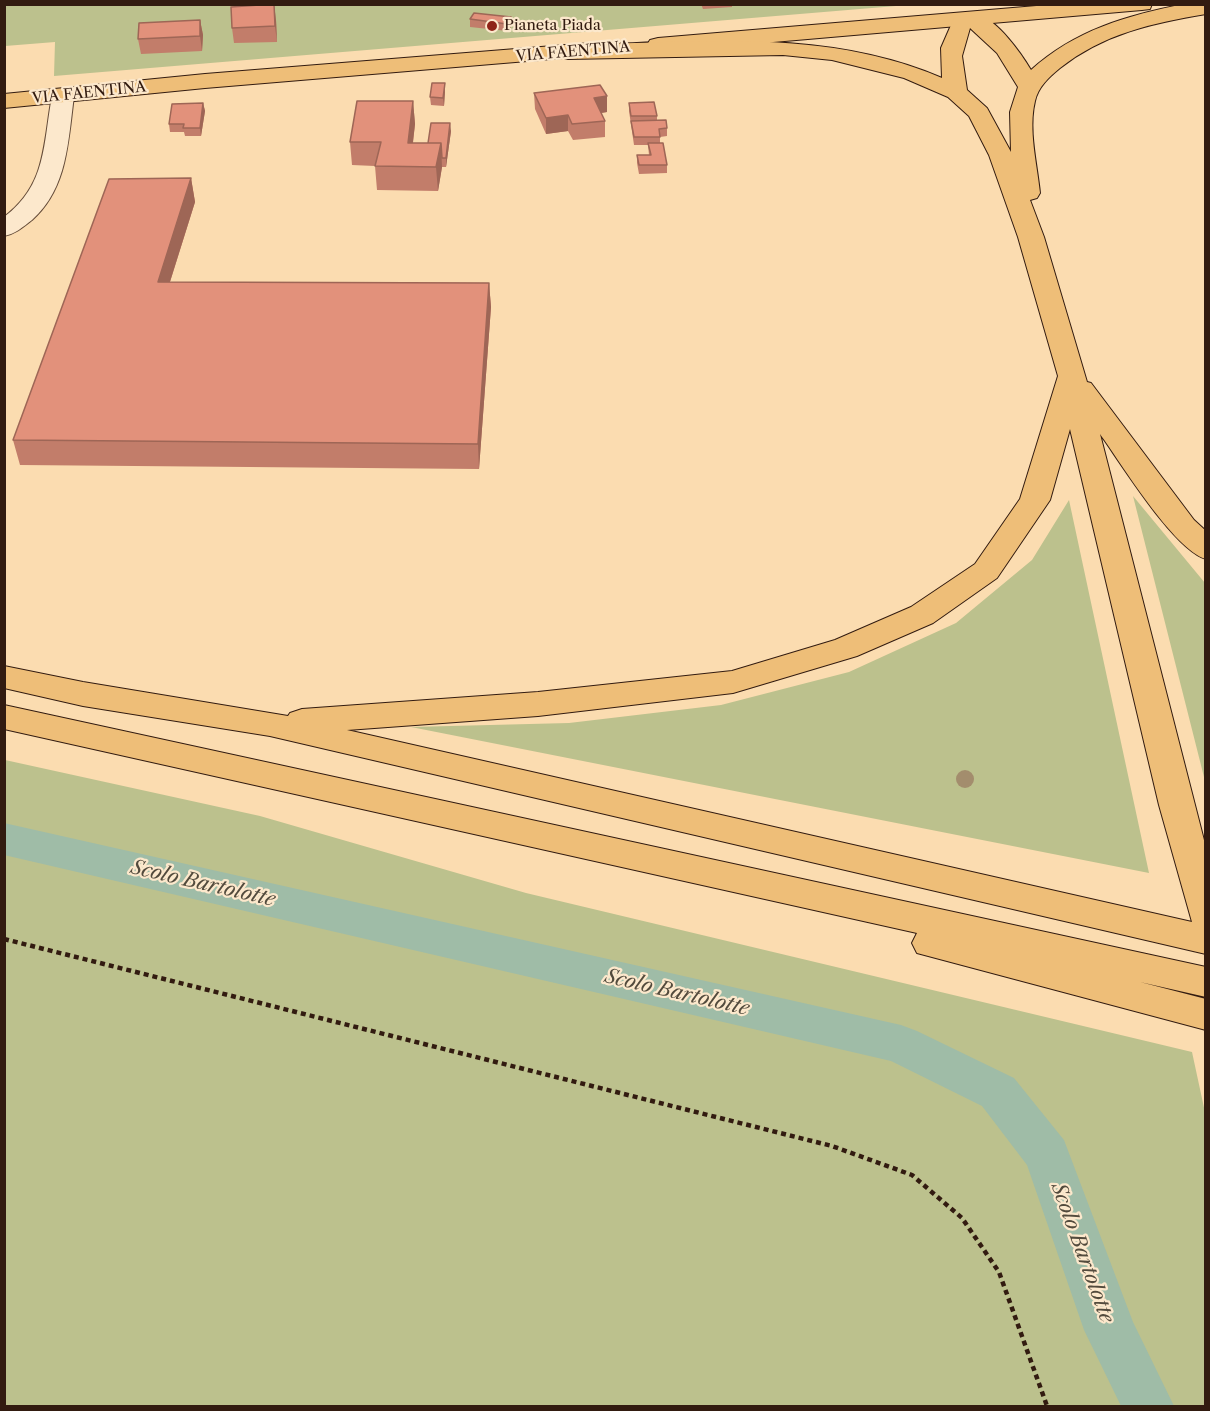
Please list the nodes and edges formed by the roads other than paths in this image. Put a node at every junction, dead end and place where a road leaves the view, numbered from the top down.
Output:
1 (1142, 4) edge
2 (1206, 7) edge
3 (968, 20) junction
4 (568, 52) junction
5 (1028, 85) junction
6 (956, 92) junction
7 (63, 96) junction
8 (4, 101) edge
9 (4, 229) edge
10 (1031, 237) junction
11 (1071, 375) junction
12 (1206, 549) edge
13 (4, 677) edge
14 (4, 717) edge
15 (270, 724) junction
16 (251, 771) junction
17 (1206, 915) edge
18 (1206, 940) edge
19 (1206, 982) edge
20 (1206, 1015) edge

1 - 3 main road, VIA FAENTINA
2 - 5 main road
3 - 4 main road, VIA FAENTINA
3 - 5 main road
3 - 6 main road
4 - 6 main road
4 - 7 main road, VIA FAENTINA
5 - 10 main road
6 - 10 main road
7 - 8 main road, VIA FAENTINA
7 - 9 street
10 - 11 main road
11 - 12 main road
11 - 15 main road
11 - 17 main road
13 - 15 main road
14 - 16 main road
15 - 18 main road
16 - 19 main road
16 - 20 main road

